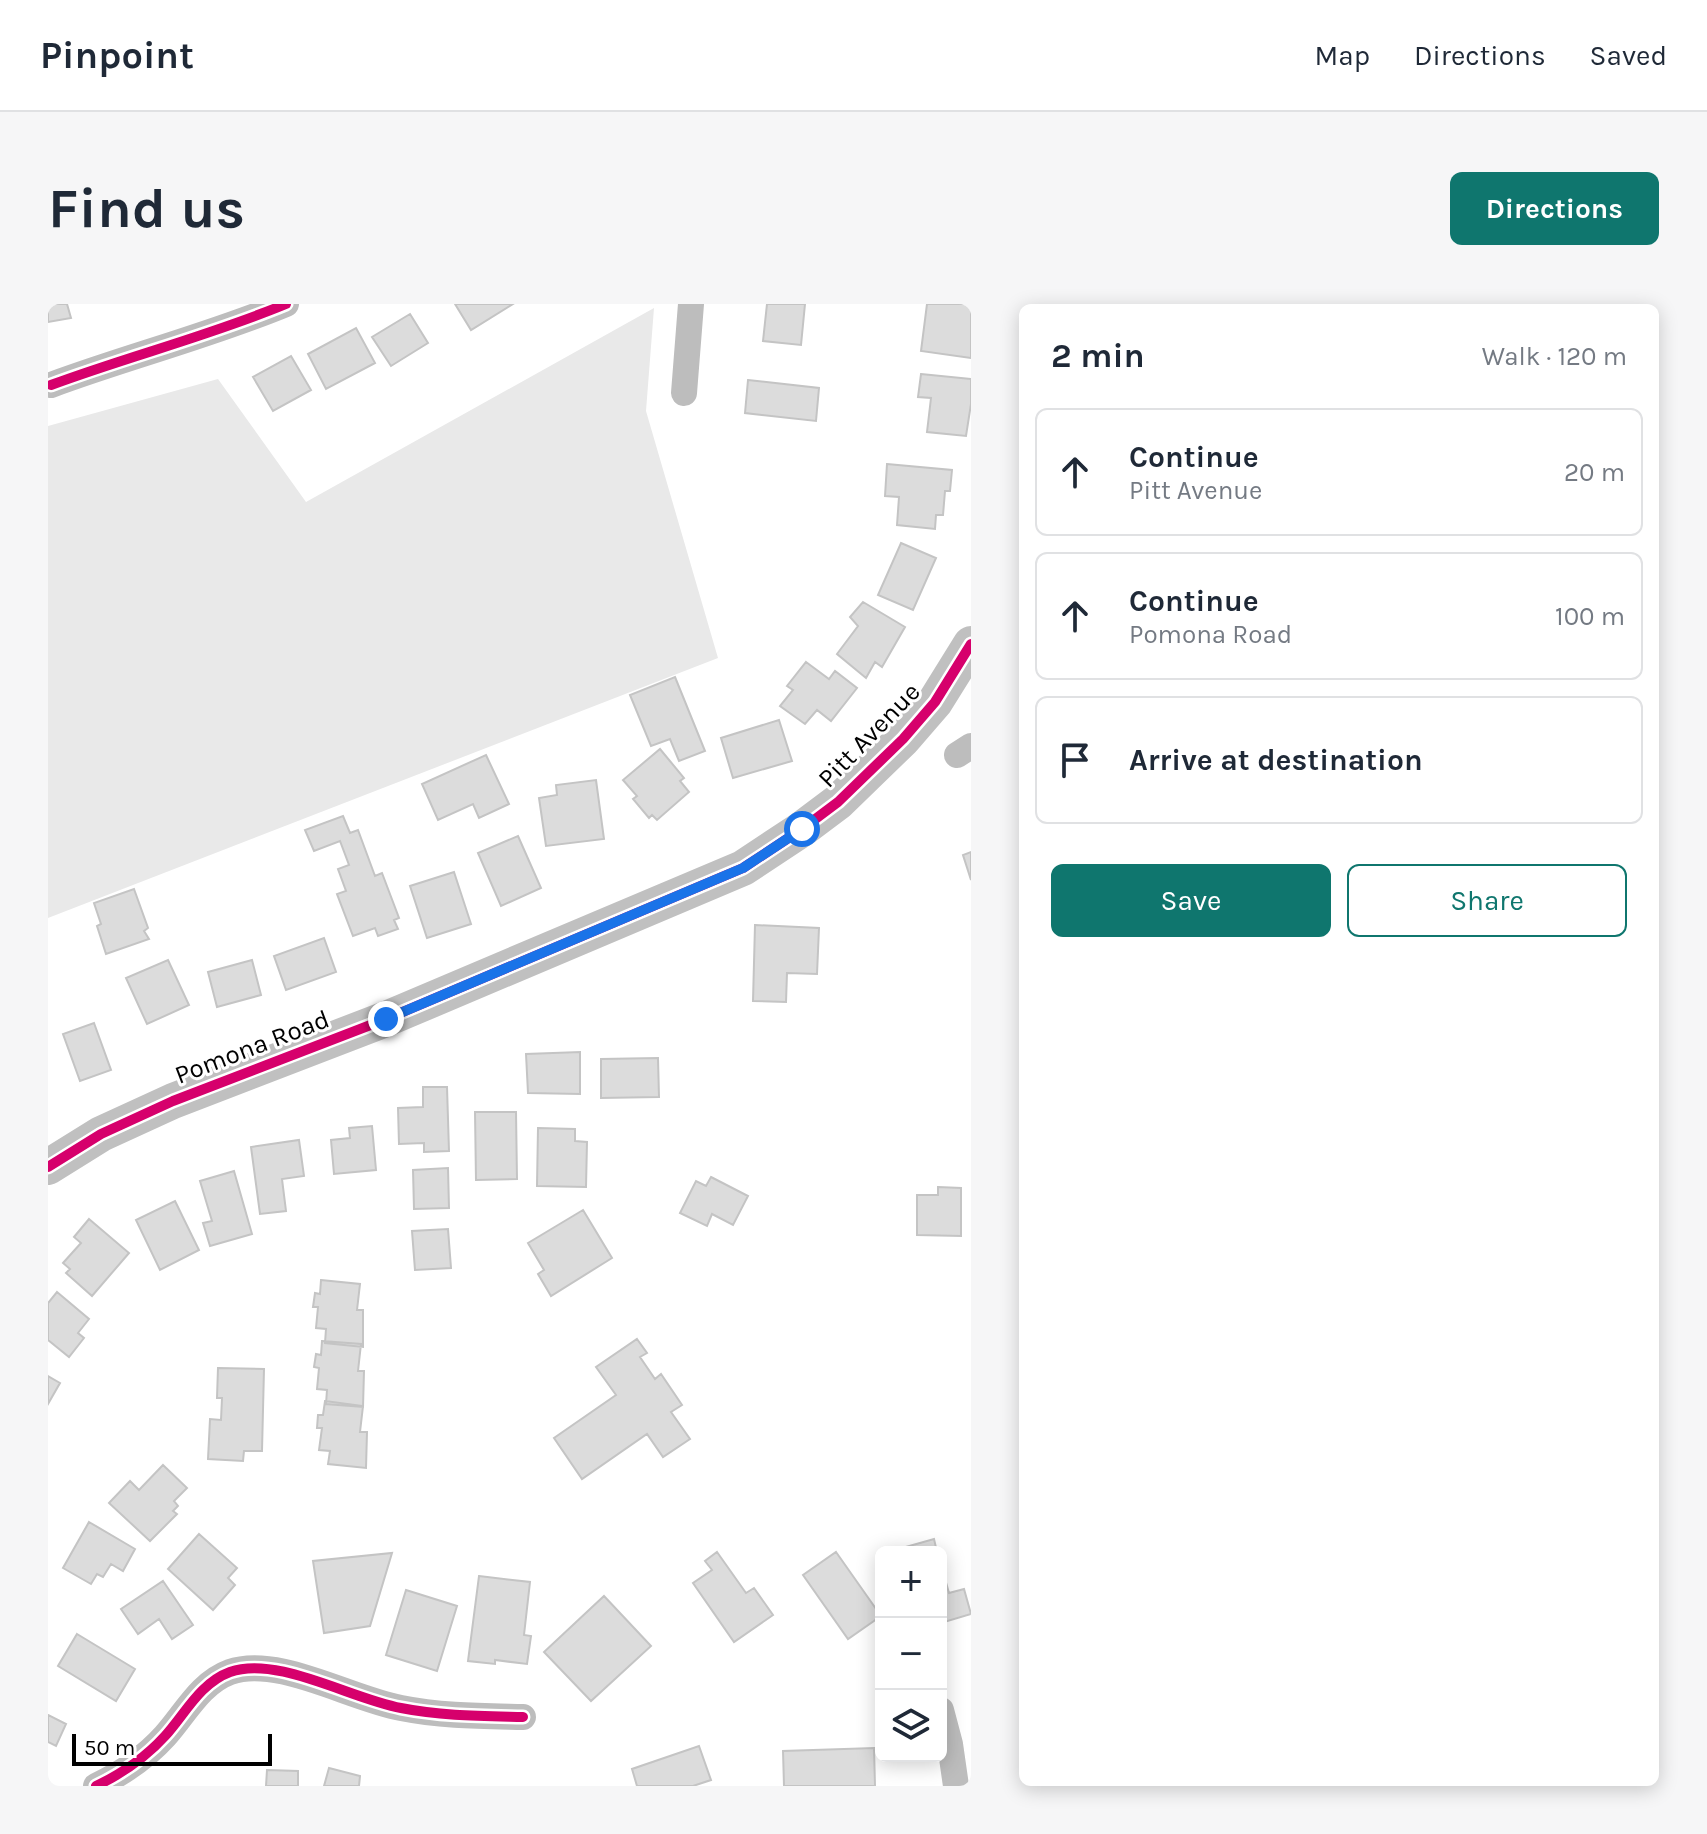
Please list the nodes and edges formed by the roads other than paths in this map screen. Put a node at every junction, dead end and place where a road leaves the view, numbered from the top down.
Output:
1 (286, 304) edge
2 (691, 304) edge
3 (51, 385) dead end
4 (684, 393) dead end
5 (971, 644) edge
6 (743, 868) joint
7 (48, 1167) edge
8 (523, 1717) dead end
9 (947, 1733) edge
10 (96, 1786) edge
11 (956, 1786) edge

1 - 3 street
2 - 4 street
5 - 6 street, Pitt Avenue
6 - 7 street, Pomona Road
8 - 10 street
9 - 11 street

